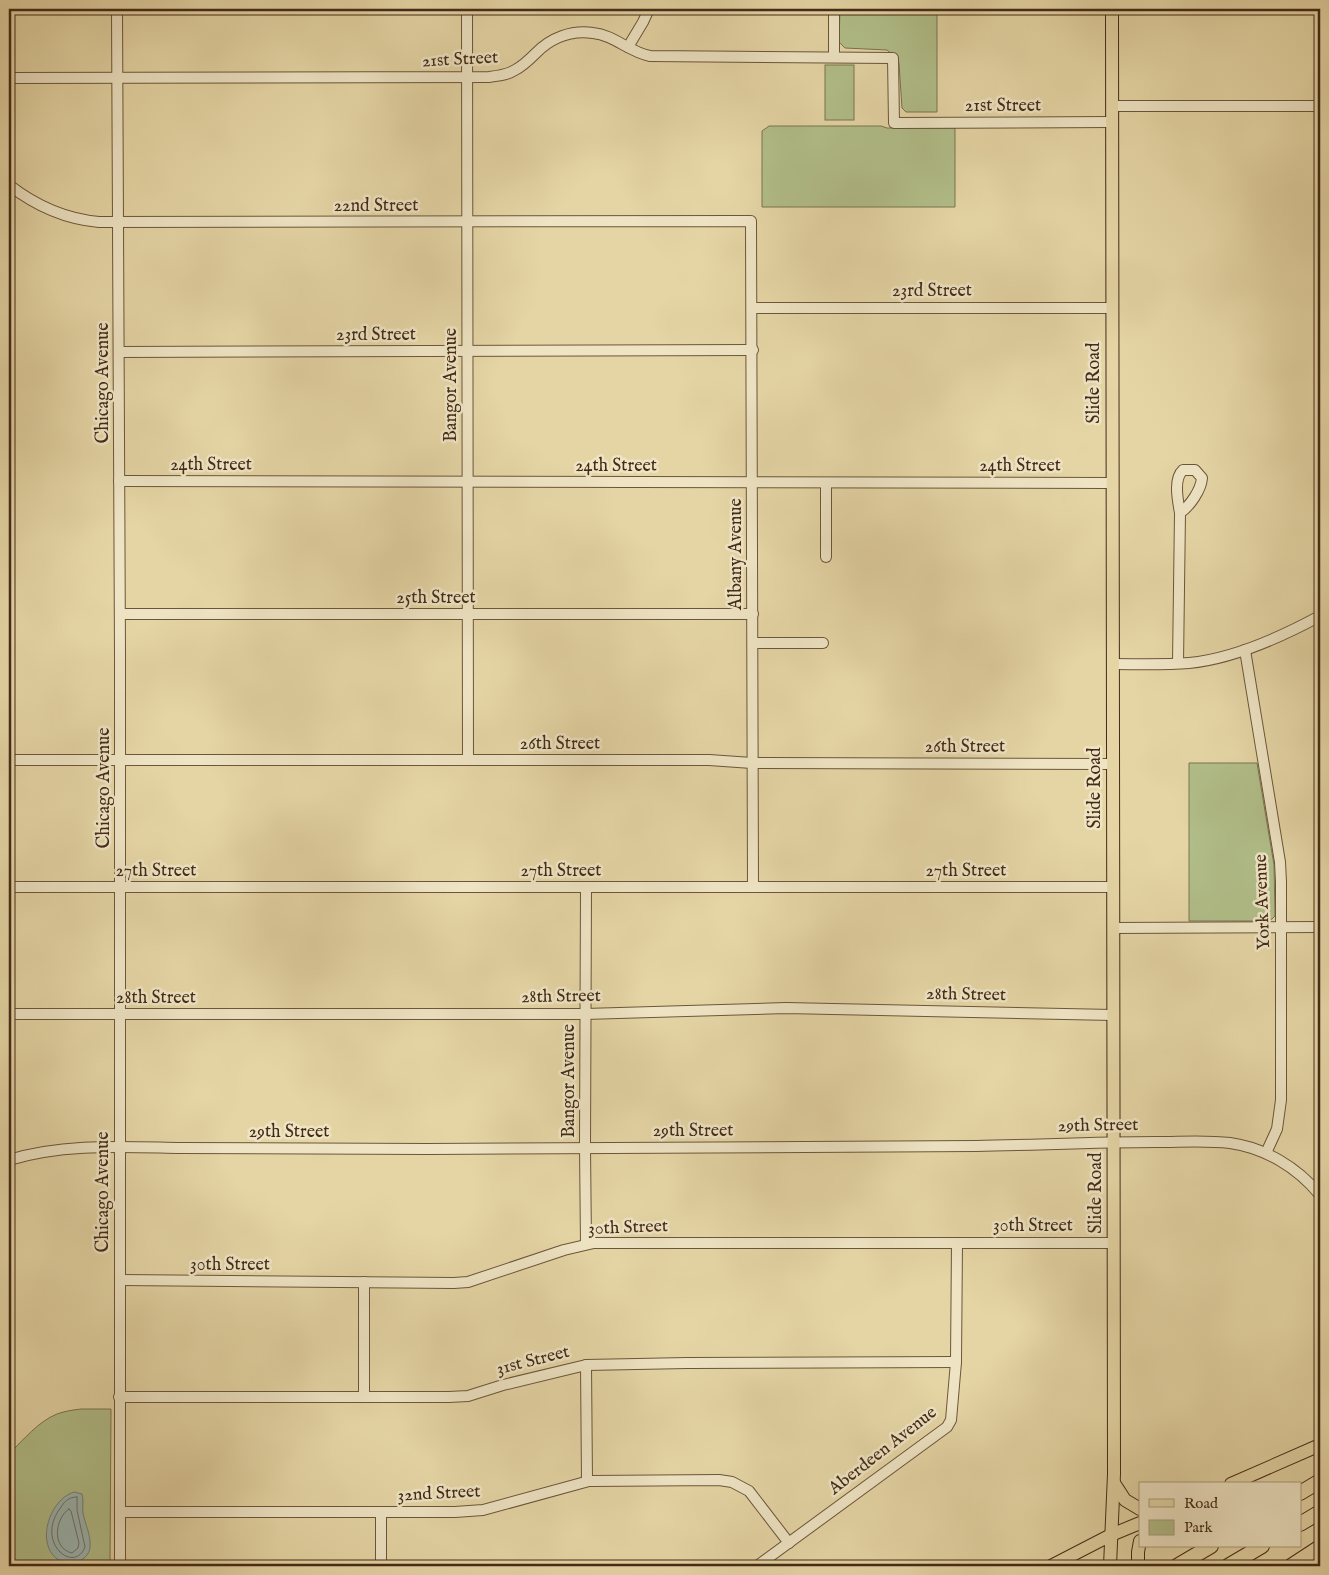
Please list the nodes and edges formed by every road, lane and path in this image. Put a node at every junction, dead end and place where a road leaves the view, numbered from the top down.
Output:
1 (117, 9) edge
2 (467, 9) edge
3 (649, 9) edge
4 (834, 9) edge
5 (1112, 9) edge
6 (628, 47) junction
7 (834, 56) junction
8 (9, 78) edge
9 (117, 78) junction
10 (467, 78) junction
11 (1112, 106) junction
12 (1320, 106) edge
13 (1112, 122) junction
14 (9, 185) edge
15 (751, 221) joint
16 (118, 222) junction
17 (467, 222) junction
18 (753, 308) junction
19 (1112, 308) junction
20 (753, 350) junction
21 (467, 351) junction
22 (119, 352) junction
23 (119, 481) junction
24 (467, 482) junction
25 (753, 482) junction
26 (826, 483) junction
27 (1112, 483) junction
28 (1180, 513) dead end
29 (826, 557) dead end
30 (120, 614) junction
31 (468, 614) junction
32 (753, 614) junction
33 (1320, 616) edge
34 (753, 643) junction
35 (823, 643) dead end
36 (1245, 650) junction
37 (1178, 663) junction
38 (1112, 664) junction
39 (9, 760) edge
40 (120, 760) junction
41 (468, 760) junction
42 (752, 763) junction
43 (1112, 764) junction
44 (120, 887) junction
45 (753, 887) junction
46 (1112, 887) junction
47 (9, 888) edge
48 (586, 888) junction
49 (1281, 927) junction
50 (1320, 927) edge
51 (1113, 928) junction
52 (9, 1014) edge
53 (120, 1014) junction
54 (585, 1014) junction
55 (1113, 1014) junction
56 (1113, 1142) junction
57 (120, 1147) junction
58 (585, 1148) junction
59 (1266, 1153) junction
60 (9, 1160) edge
61 (1320, 1195) edge
62 (956, 1243) junction
63 (1113, 1243) junction
64 (586, 1244) junction
65 (120, 1280) junction
66 (364, 1282) junction
67 (956, 1362) junction
68 (586, 1365) junction
69 (119, 1397) junction
70 (364, 1397) junction
71 (1320, 1444) edge
72 (587, 1481) junction
73 (1235, 1482) edge
74 (1320, 1482) edge
75 (1114, 1483) junction
76 (1302, 1492) edge
77 (1139, 1508) edge
78 (120, 1512) junction
79 (381, 1512) junction
80 (1320, 1512) edge
81 (1139, 1523) edge
82 (1302, 1523) edge
83 (1111, 1535) junction
84 (789, 1543) junction
85 (1139, 1546) edge
86 (1320, 1547) edge
87 (1207, 1548) edge
88 (1259, 1548) edge
89 (1320, 1553) edge
90 (120, 1566) edge
91 (381, 1566) edge
92 (757, 1566) edge
93 (1051, 1566) edge
94 (1110, 1566) edge
95 (1138, 1566) edge
96 (1177, 1566) edge
97 (1228, 1566) edge
98 (1291, 1566) edge
99 (1295, 1566) edge

1 - 9 street, Chicago Avenue
2 - 10 street, Bangor Avenue
3 - 6 street
4 - 7 street
5 - 11 main road, Slide Road
6 - 7 street, 21st Street
6 - 10 street, 21st Street
7 - 13 street, 21st Street
8 - 9 street, 21st Street
9 - 10 street, 21st Street
9 - 16 street, Chicago Avenue
10 - 17 street, Bangor Avenue
11 - 12 street
11 - 13 main road, Slide Road
13 - 19 main road, Slide Road
14 - 16 street, 22nd Street
15 - 17 street, 22nd Street
15 - 18 street, Albany Avenue
16 - 17 street, 22nd Street
16 - 22 street, Chicago Avenue
17 - 21 street, Bangor Avenue
18 - 19 street, 23rd Street
18 - 20 street, Albany Avenue
19 - 27 main road, Slide Road
20 - 21 street, 23rd Street
20 - 25 street, Albany Avenue
21 - 22 street, 23rd Street
21 - 24 street, Bangor Avenue
22 - 23 street, Chicago Avenue
23 - 24 street, 24th Street
23 - 30 street, Chicago Avenue
24 - 25 street, 24th Street
24 - 31 street, Bangor Avenue
25 - 26 street, 24th Street
25 - 32 street, Albany Avenue
26 - 27 street, 24th Street
26 - 29 street
27 - 38 main road, Slide Road
28 - 37 street
30 - 31 street, 25th Street
30 - 40 street, Chicago Avenue
31 - 32 street, 25th Street
31 - 41 street, Bangor Avenue
32 - 34 street, Albany Avenue
33 - 36 street
34 - 35 street
34 - 42 street, Albany Avenue
36 - 37 street
36 - 49 street, York Avenue
37 - 38 street
38 - 43 main road, Slide Road
39 - 40 street, 26th Street
40 - 41 street, 26th Street
40 - 44 street, Chicago Avenue
41 - 42 street, 26th Street
42 - 43 street, 26th Street
42 - 45 street, Albany Avenue
43 - 46 main road, Slide Road
44 - 47 street, 27th Street
44 - 48 street, 27th Street
44 - 53 street, Chicago Avenue
45 - 46 street, 27th Street
45 - 48 street, 27th Street
46 - 51 main road, Slide Road
48 - 54 street, Bangor Avenue
49 - 50 street
49 - 51 street
49 - 59 street, York Avenue
51 - 55 main road, Slide Road
52 - 53 street, 28th Street
53 - 54 street, 28th Street
53 - 57 street, Chicago Avenue
54 - 55 street, 28th Street
54 - 58 street, Bangor Avenue
55 - 56 main road, Slide Road
56 - 58 street, 29th Street
56 - 59 street, 29th Street
56 - 63 main road, Slide Road
57 - 58 street, 29th Street
57 - 60 street, 29th Street
57 - 65 street, Chicago Avenue
58 - 64 street, Bangor Avenue
59 - 61 street, 29th Street
62 - 63 street, 30th Street
62 - 64 street, 30th Street
62 - 67 street, Aberdeen Avenue
63 - 75 main road, Slide Road
64 - 66 street, 30th Street
65 - 66 street, 30th Street
65 - 69 street, Chicago Avenue
66 - 70 street
67 - 68 street, 31st Street
67 - 84 street, Aberdeen Avenue
68 - 70 street, 31st Street
68 - 72 street
69 - 70 street, 31st Street
69 - 78 street, Chicago Avenue
71 - 73 main road
72 - 79 street, 32nd Street
72 - 84 street, 32nd Street
74 - 76 highway
75 - 77 main road
75 - 83 main road, Slide Road
78 - 79 street, 32nd Street
78 - 90 street, Chicago Avenue
79 - 91 street
80 - 82 highway
81 - 83 main road
83 - 93 main road
83 - 94 main road, Slide Road
84 - 92 street, Aberdeen Avenue
85 - 95 main road
86 - 98 highway
87 - 96 highway
88 - 97 highway
89 - 99 main road

